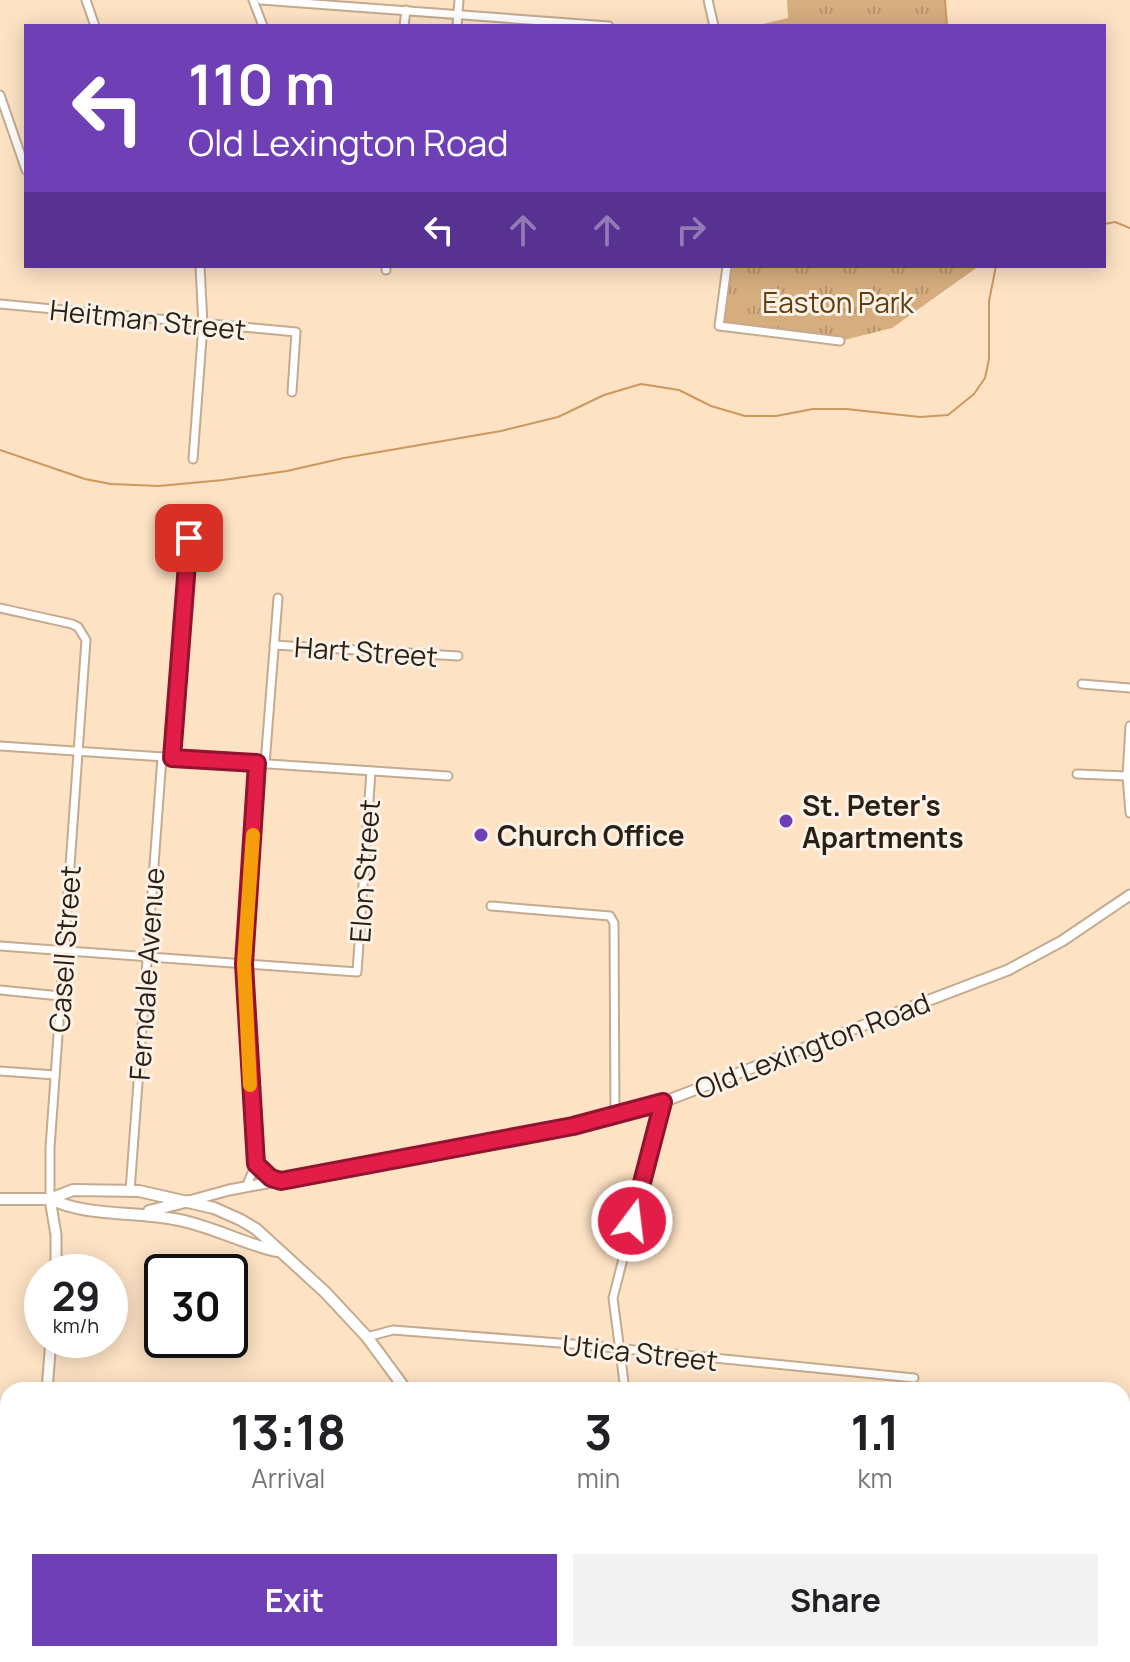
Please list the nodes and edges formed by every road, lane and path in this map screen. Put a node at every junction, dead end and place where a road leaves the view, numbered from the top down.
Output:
1 (86, 0) edge
2 (253, 0) edge
3 (261, 0) edge
4 (459, 0) edge
5 (708, 0) edge
6 (406, 10) junction
7 (458, 13) junction
8 (94, 24) edge
9 (262, 24) edge
10 (404, 24) edge
11 (457, 24) edge
12 (586, 24) edge
13 (714, 24) edge
14 (0, 95) edge
15 (24, 164) edge
16 (200, 268) edge
17 (726, 270) edge
18 (0, 304) edge
19 (203, 325) junction
20 (840, 341) dead end
21 (292, 392) dead end
22 (193, 459) dead end
23 (189, 538) dead end
24 (278, 598) dead end
25 (0, 608) edge
26 (274, 645) junction
27 (458, 656) dead end
28 (1082, 684) dead end
29 (1130, 688) edge
30 (1130, 726) edge
31 (0, 746) edge
32 (80, 752) junction
33 (162, 757) junction
34 (172, 758) junction
35 (261, 764) junction
36 (371, 771) junction
37 (1077, 774) dead end
38 (448, 776) dead end
39 (1127, 776) junction
40 (1130, 813) edge
41 (1130, 895) edge
42 (491, 906) dead end
43 (0, 946) edge
44 (64, 950) junction
45 (148, 957) junction
46 (244, 964) junction
47 (0, 990) edge
48 (60, 996) junction
49 (0, 1071) edge
50 (55, 1075) junction
51 (663, 1102) junction
52 (615, 1117) junction
53 (256, 1164) junction
54 (281, 1181) junction
55 (246, 1187) junction
56 (130, 1191) junction
57 (0, 1199) edge
58 (50, 1199) junction
59 (189, 1201) junction
60 (127, 1213) junction
61 (279, 1252) junction
62 (56, 1254) edge
63 (367, 1337) junction
64 (619, 1348) junction
65 (50, 1358) edge
66 (914, 1378) dead end
67 (48, 1382) edge
68 (400, 1382) edge
69 (624, 1382) edge

1 - 8 street
2 - 9 street
3 - 6 street
4 - 7 street
5 - 13 street
6 - 7 street
6 - 10 street
7 - 11 street
7 - 12 street
14 - 15 street
16 - 19 street
17 - 20 street
18 - 19 street, Heitman Street
19 - 21 street, Heitman Street
19 - 22 street
23 - 34 street
24 - 26 street
25 - 32 street, Casell Street
26 - 27 street, Hart Street
26 - 35 street
28 - 29 street
30 - 39 street
31 - 32 street
32 - 33 street
32 - 44 street, Casell Street
33 - 34 street
33 - 45 street, Ferndale Avenue
34 - 35 street
35 - 36 street
35 - 46 street
36 - 38 street
36 - 46 street, Elon Street
37 - 39 street
39 - 40 street
41 - 51 street, Old Lexington Road
42 - 52 street
43 - 44 street
44 - 45 street
44 - 48 street, Casell Street
45 - 46 street
45 - 56 street, Ferndale Avenue
46 - 53 street
47 - 48 street
48 - 50 street, Casell Street
49 - 50 street
50 - 58 street, Casell Street
51 - 52 street, Old Lexington Road
51 - 64 street
52 - 54 street, Old Lexington Road
53 - 54 street
53 - 55 street
54 - 55 street, Old Lexington Road
55 - 59 street, Old Lexington Road
56 - 58 main road, Old Lexington Road
56 - 59 main road, Old Lexington Road
57 - 58 main road, Old Lexington Road
58 - 60 main road, Old Lexington Road
58 - 62 street, Casell Street
59 - 60 main road
59 - 61 main road
60 - 61 main road
61 - 63 main road
63 - 64 street, Utica Street
63 - 68 main road
64 - 66 street, Utica Street
64 - 69 street
65 - 67 street

